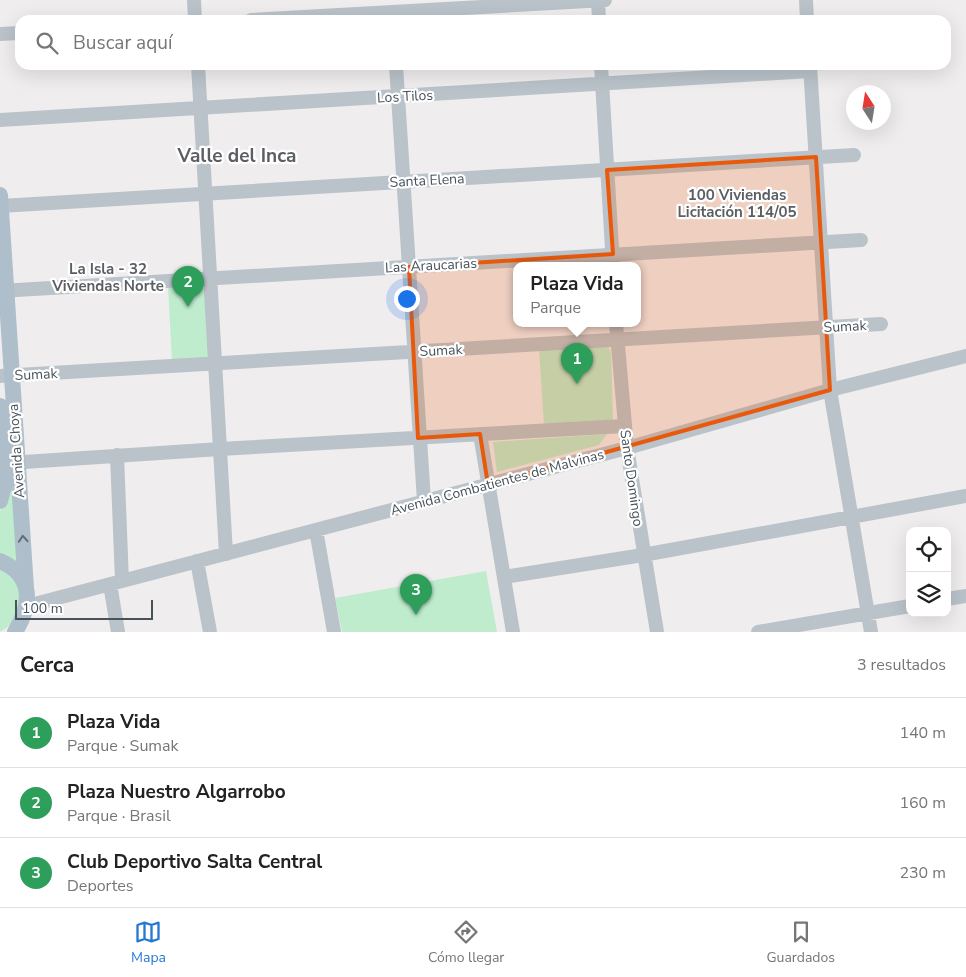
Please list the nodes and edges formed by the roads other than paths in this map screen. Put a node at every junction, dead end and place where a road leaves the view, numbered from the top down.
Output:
1 (194, 0) edge
2 (598, 0) edge
3 (605, 0) edge
4 (806, 0) edge
5 (393, 11) edge
6 (195, 15) edge
7 (330, 15) edge
8 (599, 15) edge
9 (807, 15) edge
10 (15, 33) edge
11 (0, 34) edge
12 (198, 70) edge
13 (396, 70) edge
14 (601, 70) edge
15 (784, 70) edge
16 (810, 70) edge
17 (602, 84) junction
18 (399, 96) junction
19 (201, 108) junction
20 (0, 120) edge
21 (854, 155) dead end
22 (816, 157) junction
23 (607, 170) junction
24 (404, 182) junction
25 (206, 195) junction
26 (0, 202) edge
27 (861, 240) dead end
28 (821, 242) junction
29 (613, 260) edge
30 (545, 262) edge
31 (513, 263) edge
32 (409, 266) junction
33 (211, 278) junction
34 (3, 291) edge
35 (881, 324) dead end
36 (616, 327) edge
37 (826, 327) junction
38 (617, 340) junction
39 (413, 351) junction
40 (966, 356) edge
41 (215, 363) junction
42 (6, 376) edge
43 (830, 390) junction
44 (0, 406) edge
45 (624, 426) junction
46 (480, 434) junction
47 (418, 438) junction
48 (220, 448) junction
49 (627, 448) junction
50 (116, 455) junction
51 (7, 464) edge
52 (488, 485) junction
53 (966, 496) edge
54 (0, 501) edge
55 (424, 501) junction
56 (852, 518) junction
57 (316, 530) junction
58 (226, 554) junction
59 (643, 555) junction
60 (197, 561) junction
61 (0, 562) edge
62 (504, 577) junction
63 (116, 582) junction
64 (26, 588) junction
65 (966, 596) edge
66 (951, 598) edge
67 (906, 607) edge
68 (868, 614) junction
69 (19, 626) edge
70 (118, 632) edge
71 (210, 632) edge
72 (333, 632) edge
73 (513, 632) edge
74 (657, 632) edge
75 (758, 632) edge
76 (871, 632) edge

1 - 6 street
2 - 3 street
2 - 5 street
2 - 8 street
4 - 9 street
5 - 7 street
10 - 11 street
12 - 19 street
13 - 18 street
14 - 17 street
15 - 17 street, Los Tilos
16 - 22 street
17 - 18 street, Los Tilos
17 - 23 street
18 - 19 street, Los Tilos
18 - 24 street
19 - 20 street, Los Tilos
19 - 25 street
21 - 22 street, Santa Elena
22 - 23 street, Santa Elena
22 - 28 street
23 - 24 street, Santa Elena
23 - 29 street
24 - 25 street, Santa Elena
24 - 32 street
25 - 26 street, Santa Elena
25 - 33 street
26 - 34 main road, Avenida Choya
27 - 28 street, Las Araucarias
28 - 29 street, Las Araucarias
28 - 37 street
29 - 30 street, Las Araucarias
31 - 32 street, Las Araucarias
32 - 33 street, Las Araucarias
32 - 39 street
33 - 34 street, Las Araucarias
33 - 41 street
34 - 42 main road, Avenida Choya
35 - 37 street, Sumak
36 - 38 street, Santo Domingo
37 - 38 street, Sumak
37 - 43 street
38 - 39 street, Sumak
38 - 45 street, Santo Domingo
39 - 41 street, Sumak
39 - 47 street
40 - 43 street, Avenida Combatientes de Malvinas
41 - 42 street, Sumak
41 - 48 street
42 - 51 main road, Avenida Choya
43 - 49 street, Avenida Combatientes de Malvinas
43 - 56 street
44 - 51 main road, Avenida Choya
45 - 46 street
45 - 49 street, Santo Domingo
46 - 47 street
46 - 52 street
47 - 48 street
47 - 55 street
48 - 50 street
48 - 58 street
49 - 52 street, Avenida Combatientes de Malvinas
49 - 59 street, Santo Domingo
50 - 51 street
50 - 63 street
51 - 54 main road, Avenida Choya
64 -> 51 main road, Avenida Choya
52 - 55 street, Avenida Combatientes de Malvinas
52 - 62 street
53 - 56 street
55 - 57 street, Avenida Combatientes de Malvinas
56 - 59 street
56 - 68 street
57 - 58 street, Avenida Combatientes de Malvinas
57 - 72 street
58 - 60 street, Avenida Combatientes de Malvinas
59 - 62 street
59 - 74 street, Santo Domingo
60 - 63 street, Avenida Combatientes de Malvinas
60 - 71 street
61 - 64 main road
62 - 73 street
63 - 69 street, Avenida Combatientes de Malvinas
63 - 70 street
64 - 69 main road, Avenida Choya
65 - 66 street
67 - 68 street
68 - 75 street
68 - 76 street

